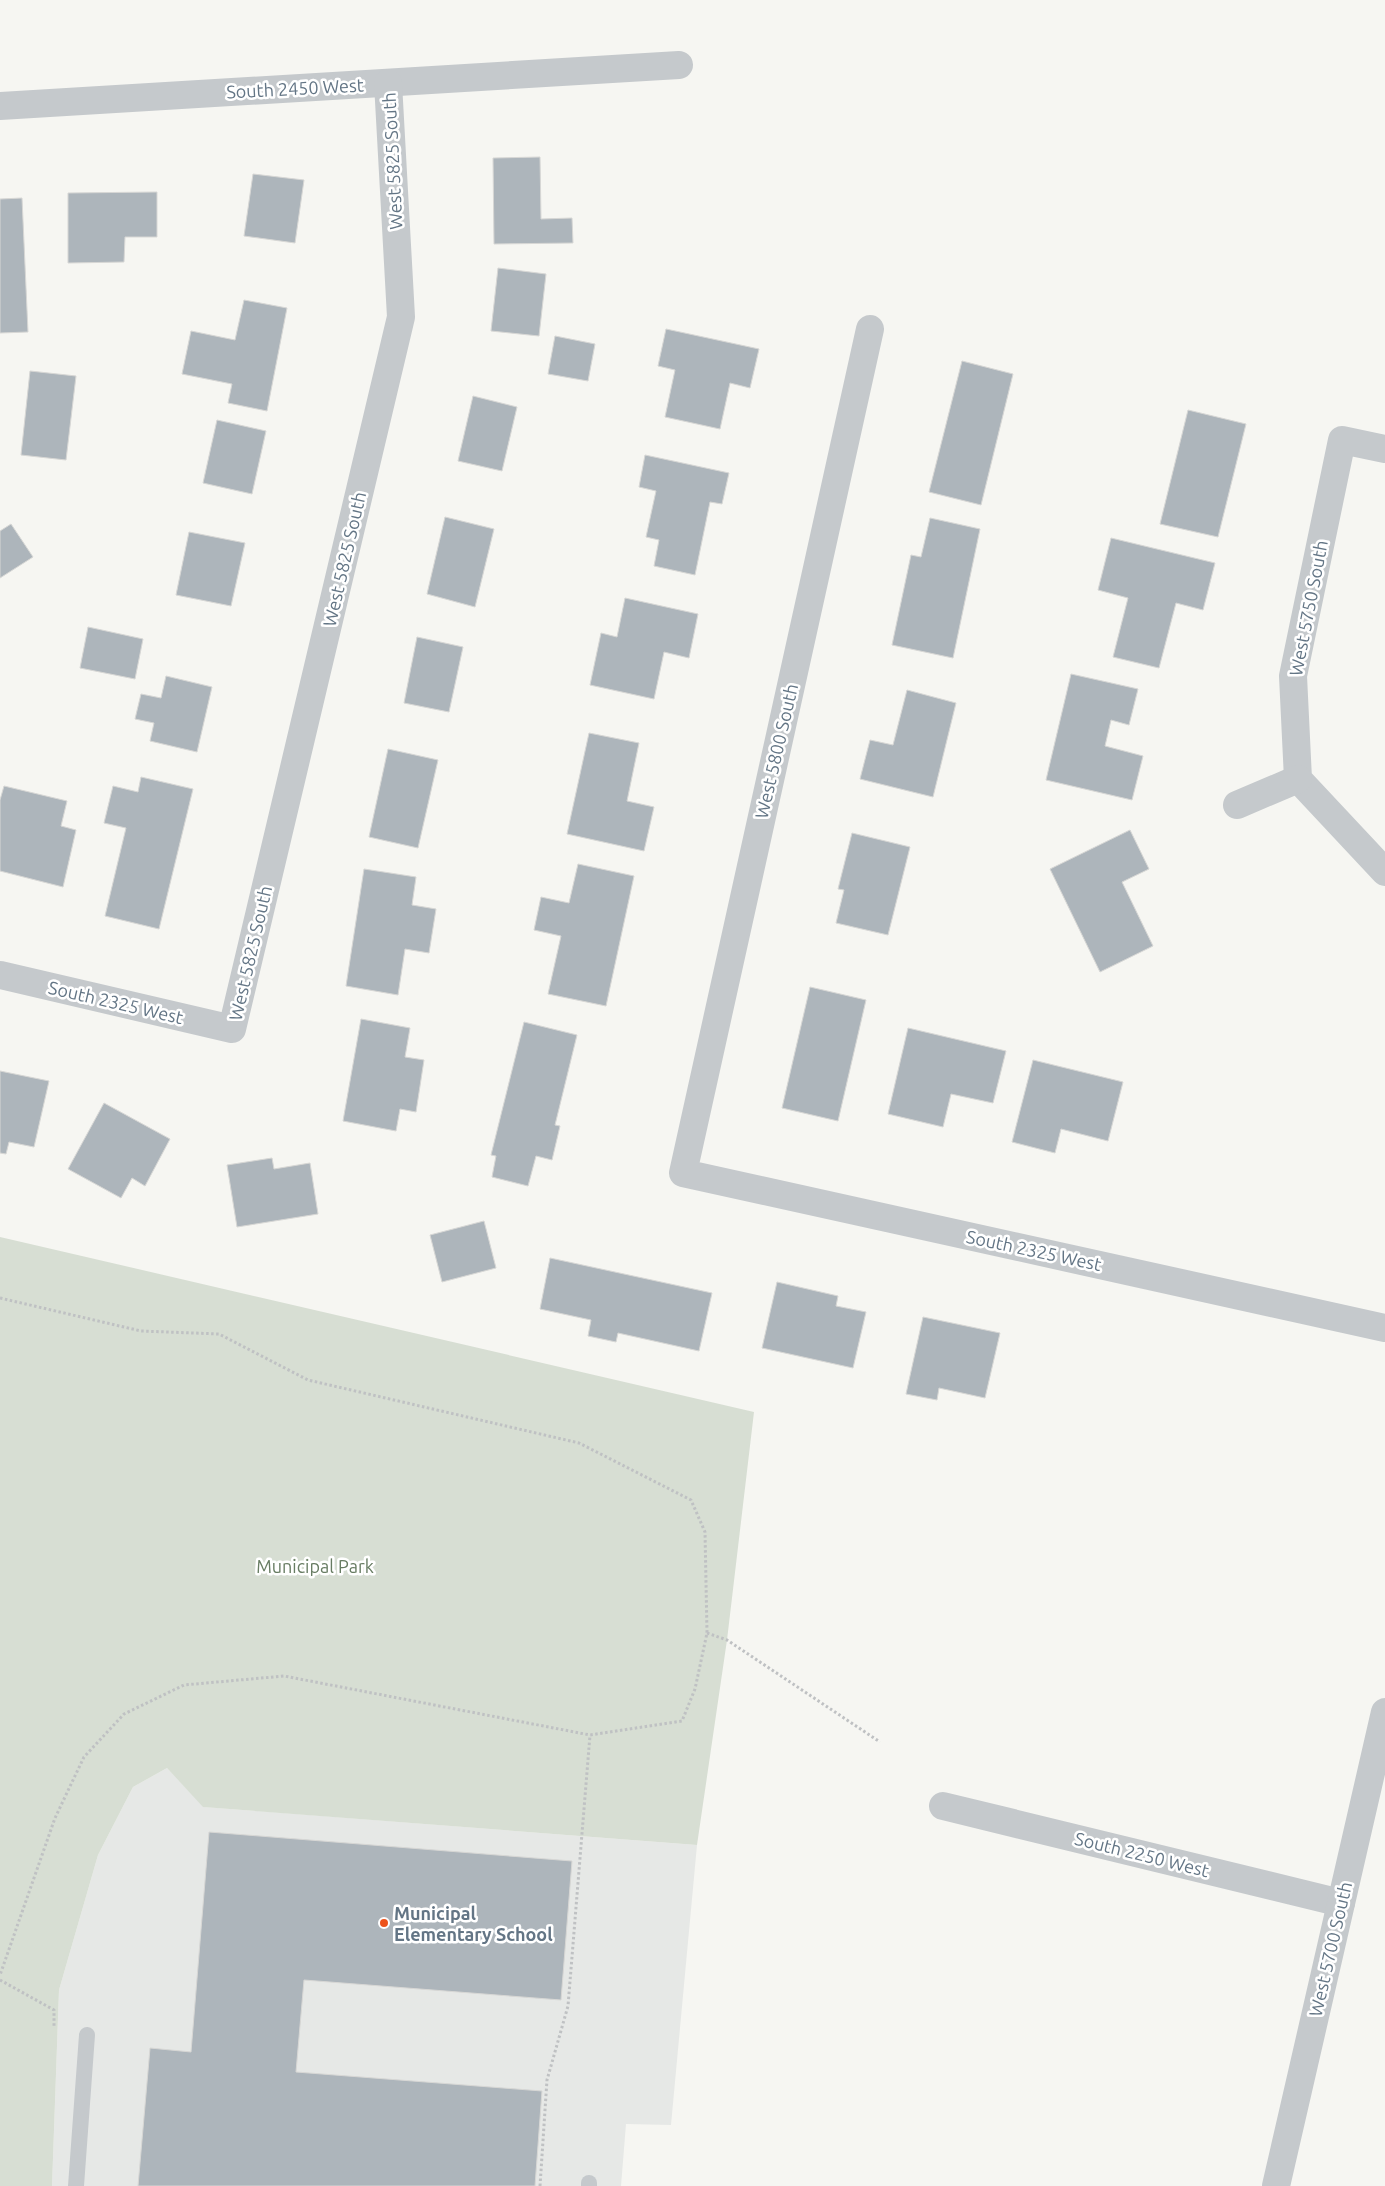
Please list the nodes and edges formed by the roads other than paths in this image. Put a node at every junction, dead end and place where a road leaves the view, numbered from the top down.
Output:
1 (679, 65) dead end
2 (388, 83) junction
3 (0, 106) edge
4 (870, 329) dead end
5 (1385, 449) edge
6 (1298, 779) junction
7 (1238, 805) dead end
8 (1385, 872) edge
9 (0, 975) edge
10 (232, 1029) joint
11 (682, 1173) joint
12 (1385, 1328) edge
13 (1385, 1712) edge
14 (944, 1806) dead end
15 (1341, 1902) junction
16 (87, 2036) dead end
17 (76, 2186) edge
18 (1276, 2186) edge

1 - 2 street, South 2450 West
2 - 3 street, South 2450 West
2 - 10 street, West 5825 South
4 - 11 street, West 5800 South
5 - 6 street, West 5750 South
6 - 7 street
6 - 8 street
9 - 10 street, South 2325 West
11 - 12 street, South 2325 West
13 - 15 street, West 5700 South
14 - 15 street, South 2250 West
15 - 18 street, West 5700 South
16 - 17 lane

